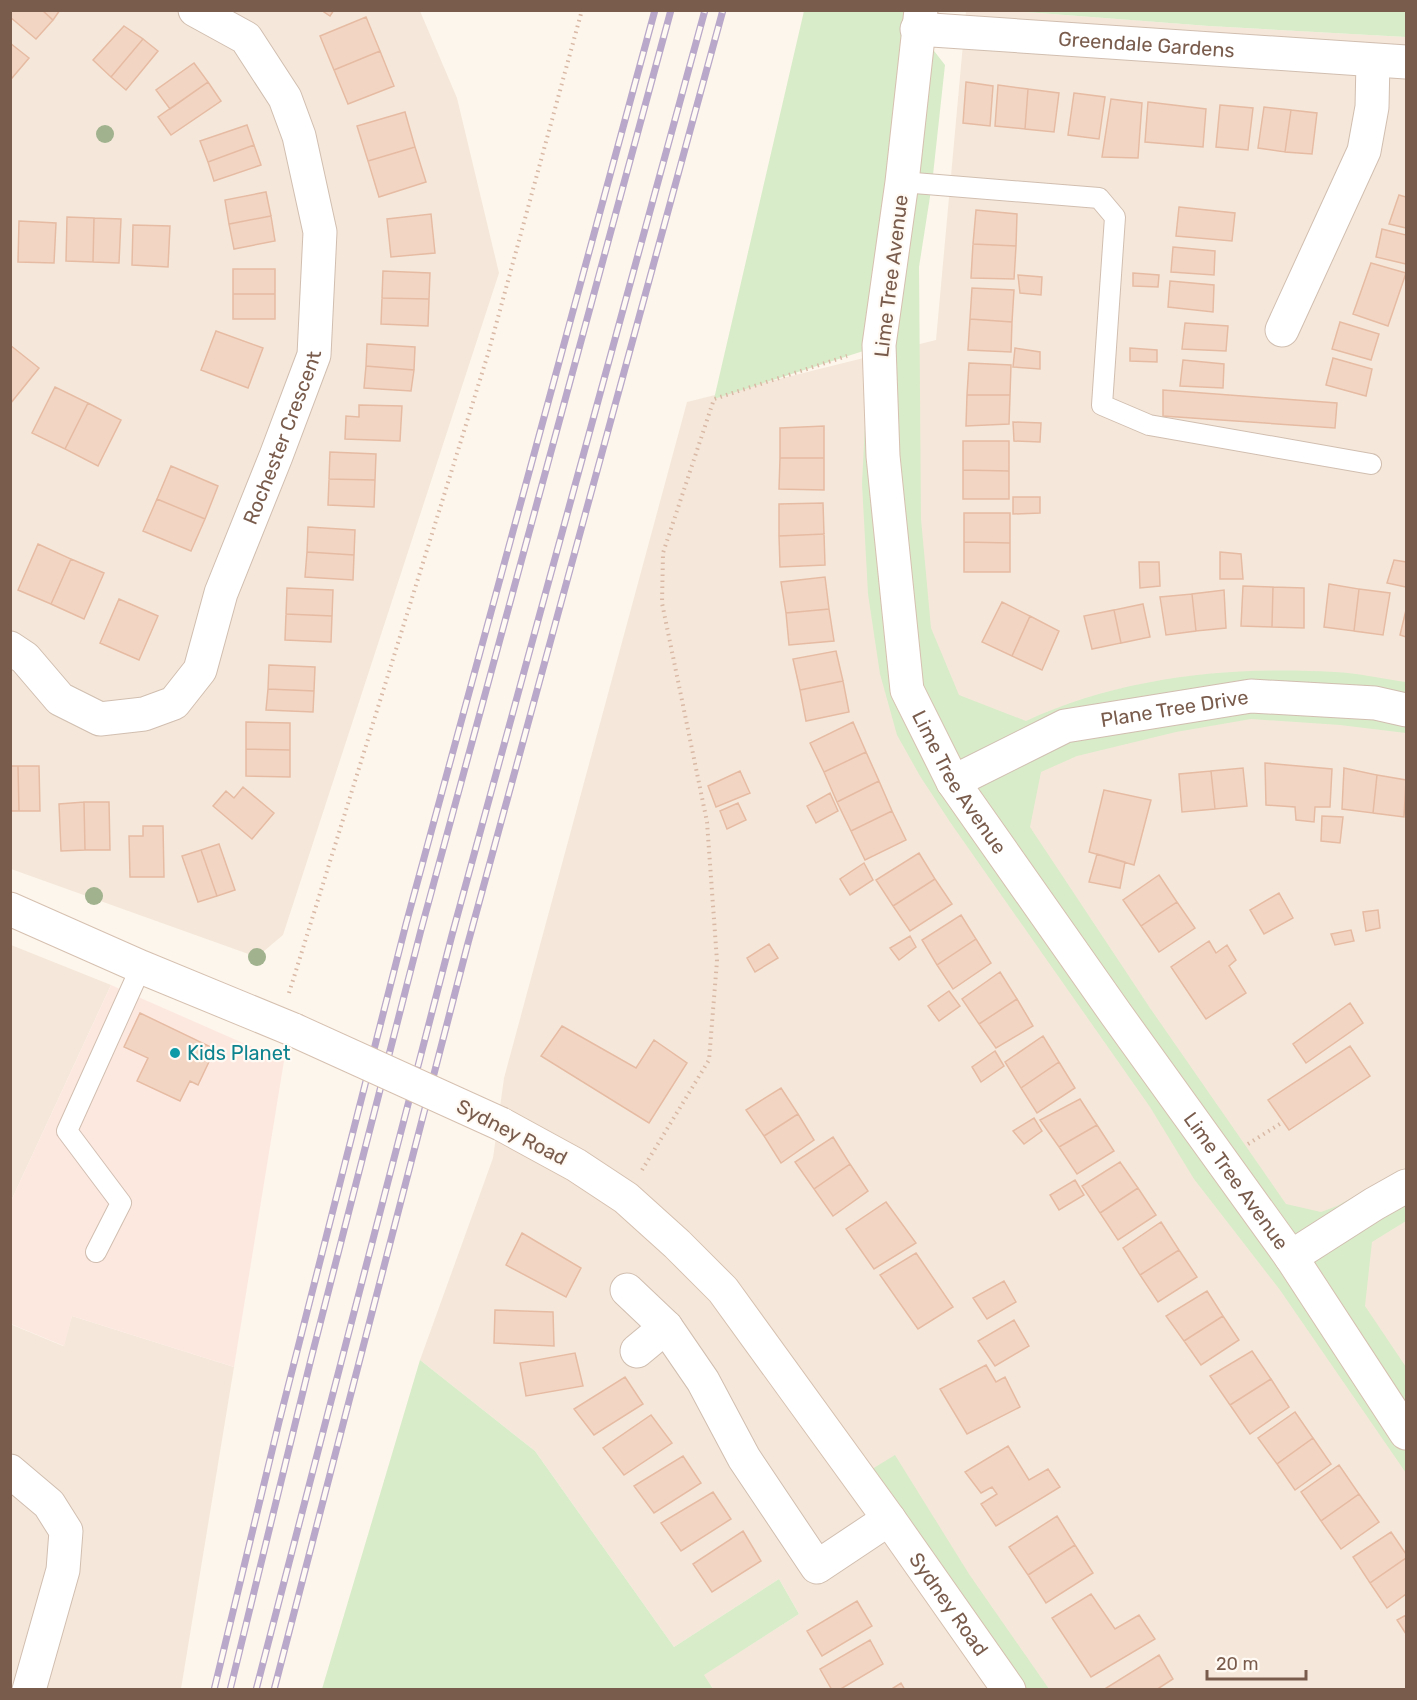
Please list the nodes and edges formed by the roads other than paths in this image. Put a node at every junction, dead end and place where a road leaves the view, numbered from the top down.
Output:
1 (195, 10) edge
2 (919, 20) edge
3 (1373, 61) junction
4 (1407, 62) edge
5 (902, 182) junction
6 (1282, 330) dead end
7 (1371, 464) dead end
8 (10, 648) edge
9 (1407, 710) edge
10 (953, 782) junction
11 (10, 909) edge
12 (141, 967) junction
13 (1407, 1186) edge
14 (96, 1252) dead end
15 (1291, 1257) junction
16 (627, 1290) dead end
17 (666, 1327) junction
18 (638, 1351) dead end
19 (1407, 1433) edge
20 (10, 1472) edge
21 (889, 1519) junction
22 (29, 1689) edge
23 (1009, 1689) edge

1 - 8 street, Rochester Crescent
2 - 3 street, Greendale Gardens
2 - 5 street, Lime Tree Avenue
3 - 4 street, Greendale Gardens
3 - 6 street
5 - 7 lane
5 - 10 street, Lime Tree Avenue
9 - 10 street, Plane Tree Drive
10 - 15 street, Lime Tree Avenue
11 - 12 street, Sydney Road
12 - 14 lane
12 - 21 street, Sydney Road, bridge
13 - 15 street
15 - 19 street, Lime Tree Avenue
16 - 17 street
17 - 18 street
17 - 21 street
20 - 22 street
21 - 23 street, Sydney Road

